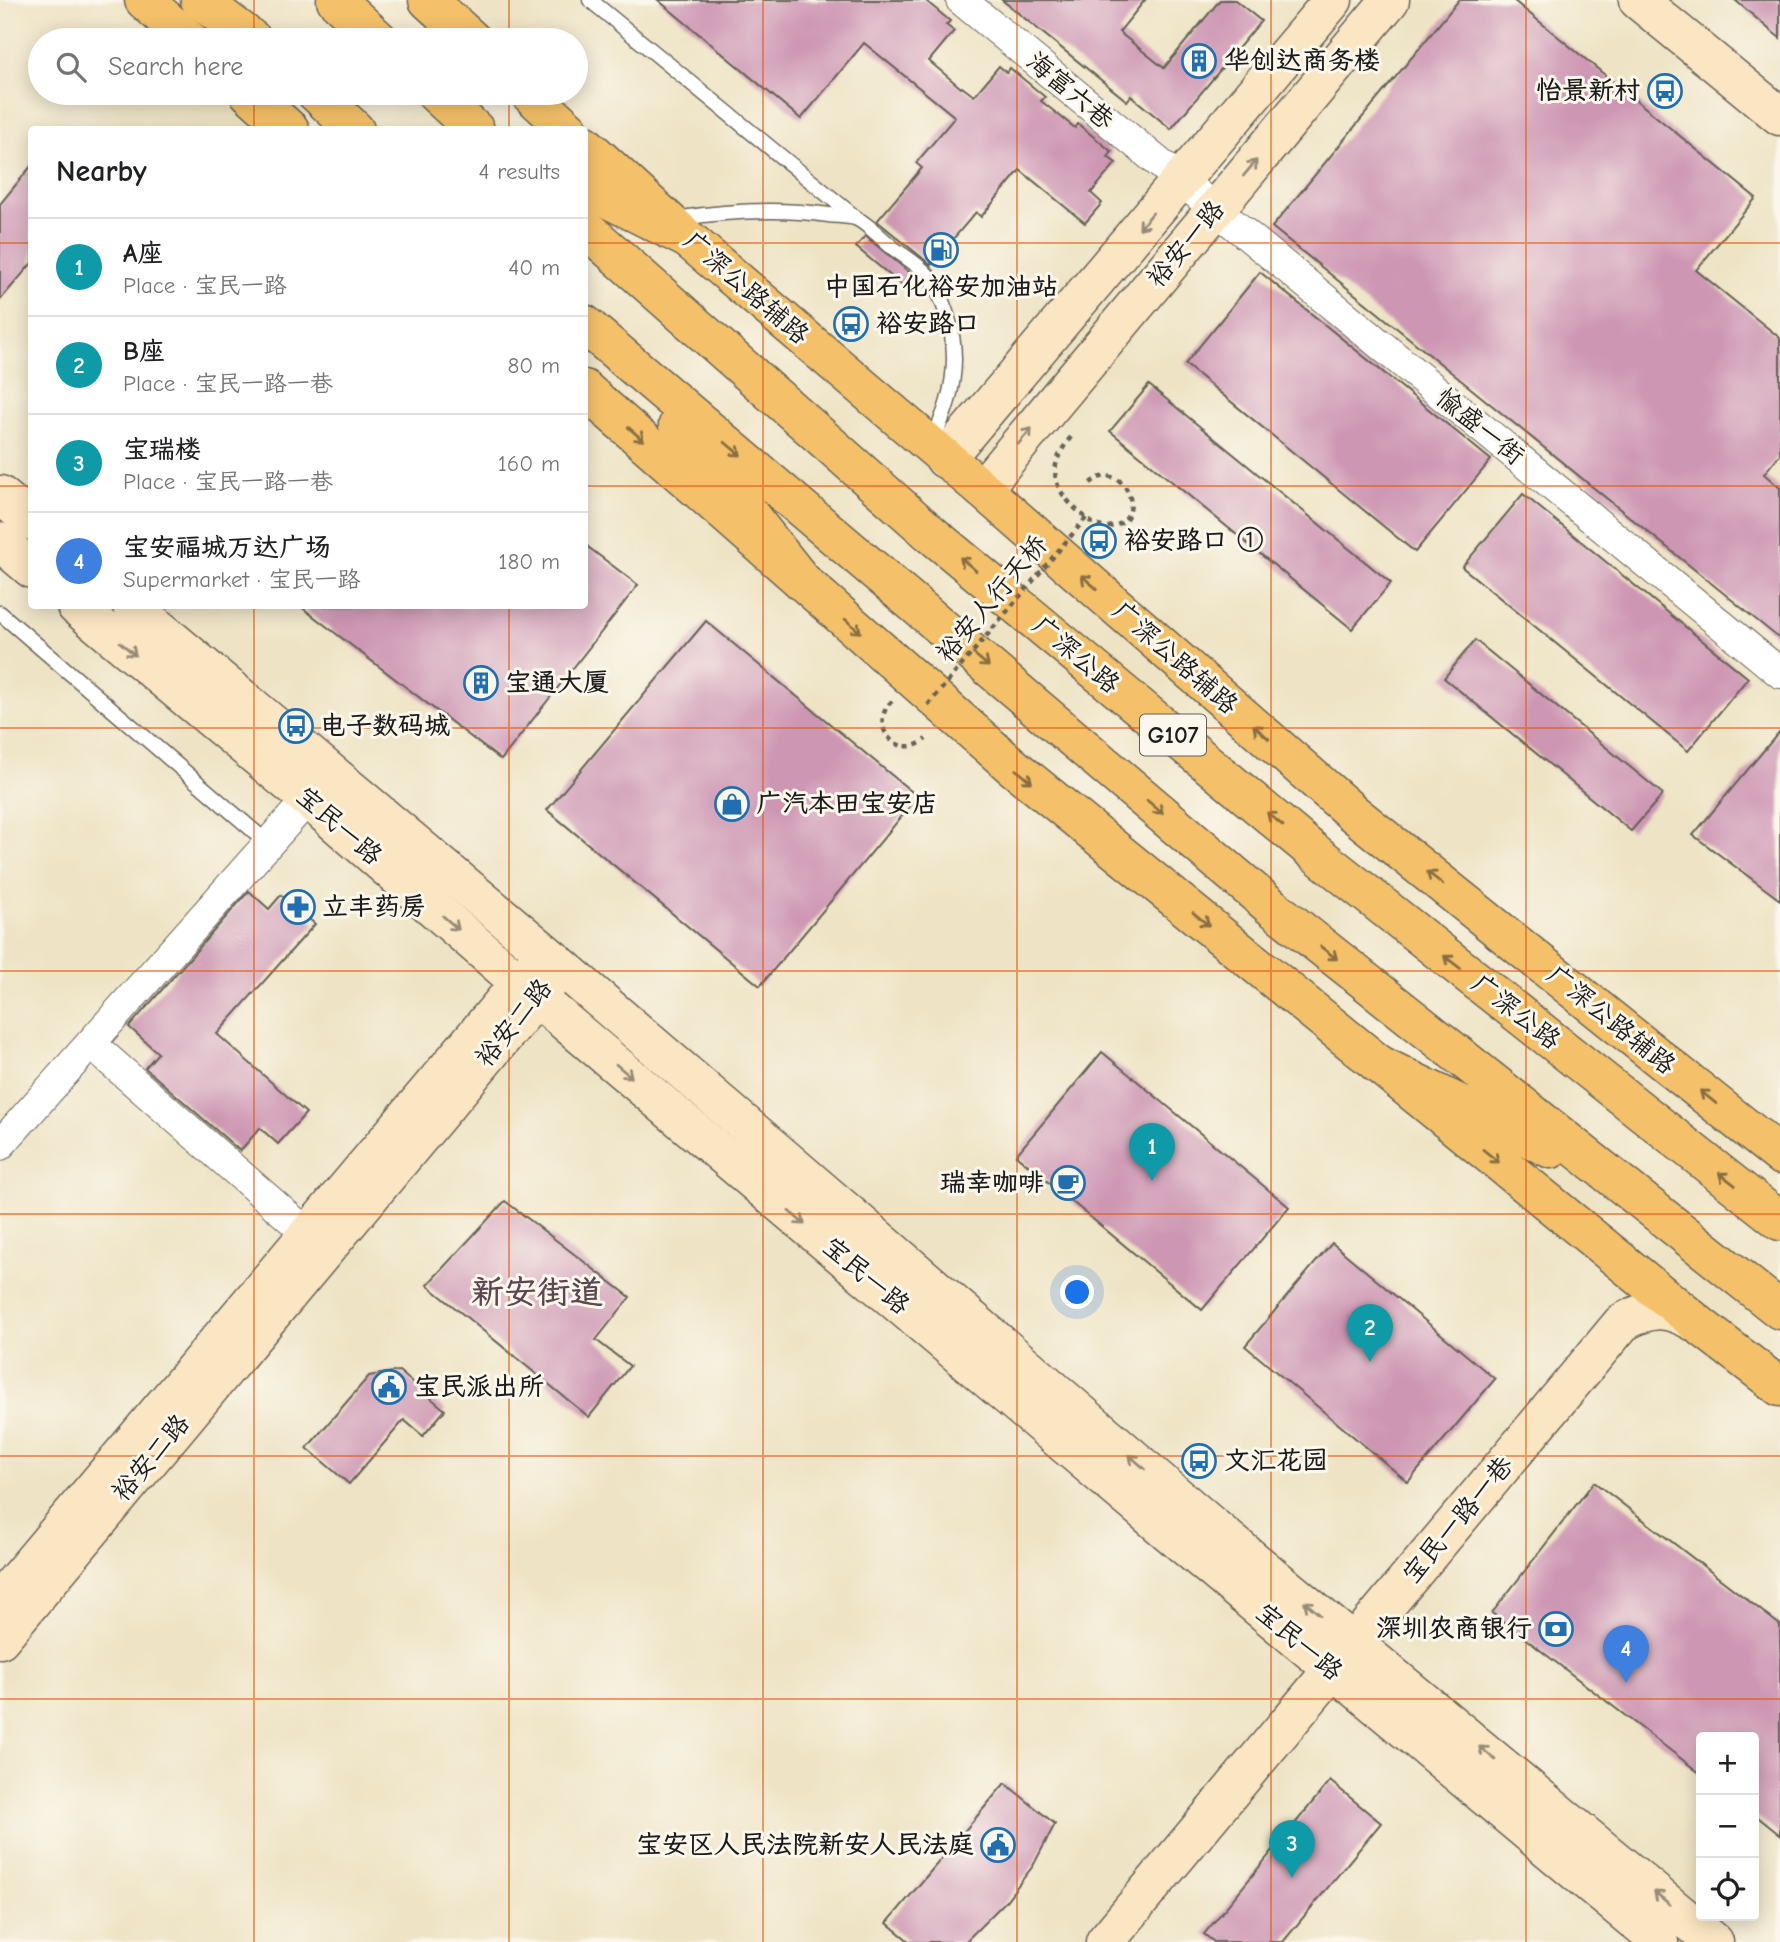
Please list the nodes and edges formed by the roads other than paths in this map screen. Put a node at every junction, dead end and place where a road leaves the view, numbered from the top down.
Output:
1 (144, 0) edge
2 (200, 0) edge
3 (216, 0) edge
4 (335, 0) edge
5 (428, 0) edge
6 (590, 0) edge
7 (961, 0) edge
8 (1333, 0) edge
9 (1390, 0) edge
10 (1638, 0) edge
11 (176, 28) edge
12 (237, 28) edge
13 (246, 28) edge
14 (366, 28) edge
15 (459, 28) edge
16 (262, 105) edge
17 (329, 105) edge
18 (448, 105) edge
19 (542, 105) edge
20 (1780, 116) edge
21 (286, 126) edge
22 (351, 126) edge
23 (471, 126) edge
24 (565, 126) edge
25 (588, 148) edge
26 (1180, 181) junction
27 (588, 189) edge
28 (1214, 210) junction
29 (857, 219) junction
30 (678, 230) junction
31 (588, 231) edge
32 (588, 327) edge
33 (625, 358) junction
34 (588, 393) edge
35 (937, 452) junction
36 (982, 488) junction
37 (0, 495) edge
38 (28, 518) edge
39 (0, 542) edge
40 (28, 566) edge
41 (802, 581) junction
42 (80, 609) edge
43 (136, 609) edge
44 (0, 613) edge
45 (1780, 673) edge
46 (308, 799) junction
47 (269, 844) junction
48 (555, 961) junction
49 (528, 990) junction
50 (91, 1044) junction
51 (1380, 1065) junction
52 (0, 1145) edge
53 (1780, 1155) edge
54 (1618, 1181) junction
55 (1780, 1221) edge
56 (308, 1234) junction
57 (1608, 1250) junction
58 (1780, 1310) edge
59 (1622, 1323) junction
60 (1698, 1324) junction
61 (1780, 1387) edge
62 (0, 1600) edge
63 (0, 1639) edge
64 (1344, 1657) junction
65 (1105, 1942) edge
66 (1660, 1942) edge
67 (1714, 1942) edge

1 - 11 main road
2 - 12 main road
3 - 13 main road
4 - 14 main road
5 - 15 main road
6 - 29 lane
7 - 26 street, 海富六巷
8 - 26 main road, 裕安一路
28 -> 9 main road, 裕安一路
10 - 20 main road
16 - 21 main road
17 - 22 main road
18 - 23 main road
19 - 24 main road
25 - 30 main road, 广深公路辅路
26 - 28 street, 愉盛一街
26 -> 35 main road, 裕安一路
27 - 30 main road
36 -> 28 main road, 裕安一路
28 - 45 street, 愉盛一街
29 - 30 lane
29 - 35 lane
30 - 35 main road, 广深公路辅路
55 -> 31 main road, 广深公路 / G107
32 - 33 main road, G107
33 - 41 main road
33 -> 54 main road, G107
34 -> 41 main road
35 - 36 main road, 广深公路辅路
53 -> 36 main road, 广深公路辅路
37 - 38 main road
39 - 40 main road
41 -> 51 main road
42 -> 46 main road, 宝民一路
43 - 48 main road, 宝民一路
44 - 47 lane
46 - 47 street
46 -> 49 main road, 宝民一路
47 - 50 street
48 - 49 main road, 裕安二路
64 -> 48 main road, 宝民一路
49 - 56 main road, 裕安二路
49 - 63 main road, 裕安二路
49 -> 64 main road, 宝民一路
50 - 52 street
50 - 56 street
51 - 54 main road
51 -> 57 main road
54 - 58 main road, G107
56 - 62 main road, 裕安二路
57 - 59 main road
57 - 60 main road
59 - 60 main road
59 - 64 main road, 宝民一路一巷
60 - 61 main road
64 - 65 main road, 宝民一路一巷
64 - 66 main road, 宝民一路
67 -> 64 main road, 宝民一路

